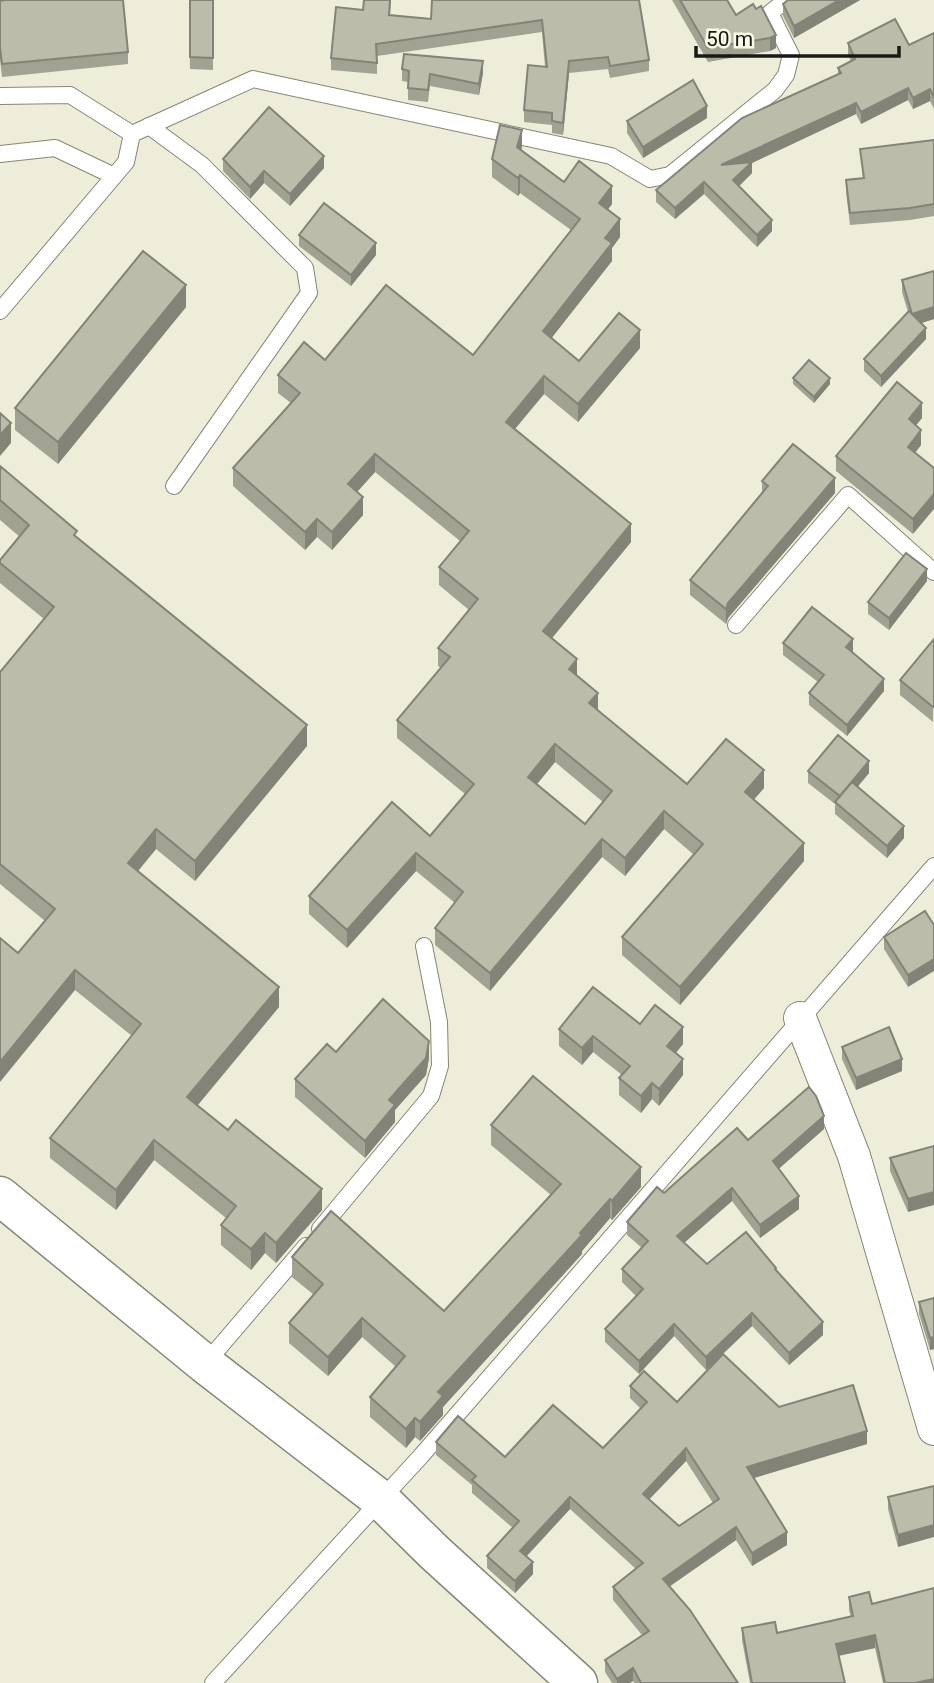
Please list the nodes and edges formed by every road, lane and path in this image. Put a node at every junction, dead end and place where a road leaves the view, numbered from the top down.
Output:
1 (786, 0) edge
2 (766, 6) edge
3 (0, 96) edge
4 (149, 126) junction
5 (132, 134) junction
6 (0, 154) edge
7 (114, 176) junction
8 (0, 311) edge
9 (174, 486) dead end
10 (934, 572) edge
11 (736, 625) dead end
12 (934, 866) edge
13 (424, 946) dead end
14 (800, 1018) junction
15 (1, 1199) edge
16 (205, 1364) junction
17 (934, 1429) edge
18 (381, 1500) junction
19 (213, 1683) edge
20 (579, 1683) edge

1 - 2 lane
2 - 4 lane
3 - 5 lane
4 - 5 lane
4 - 9 lane
5 - 7 lane
6 - 7 lane
7 - 8 lane
10 - 11 lane
12 - 14 lane
13 - 16 lane
14 - 17 street
14 - 18 lane
15 - 16 street
16 - 18 street
18 - 19 lane
18 - 20 street

